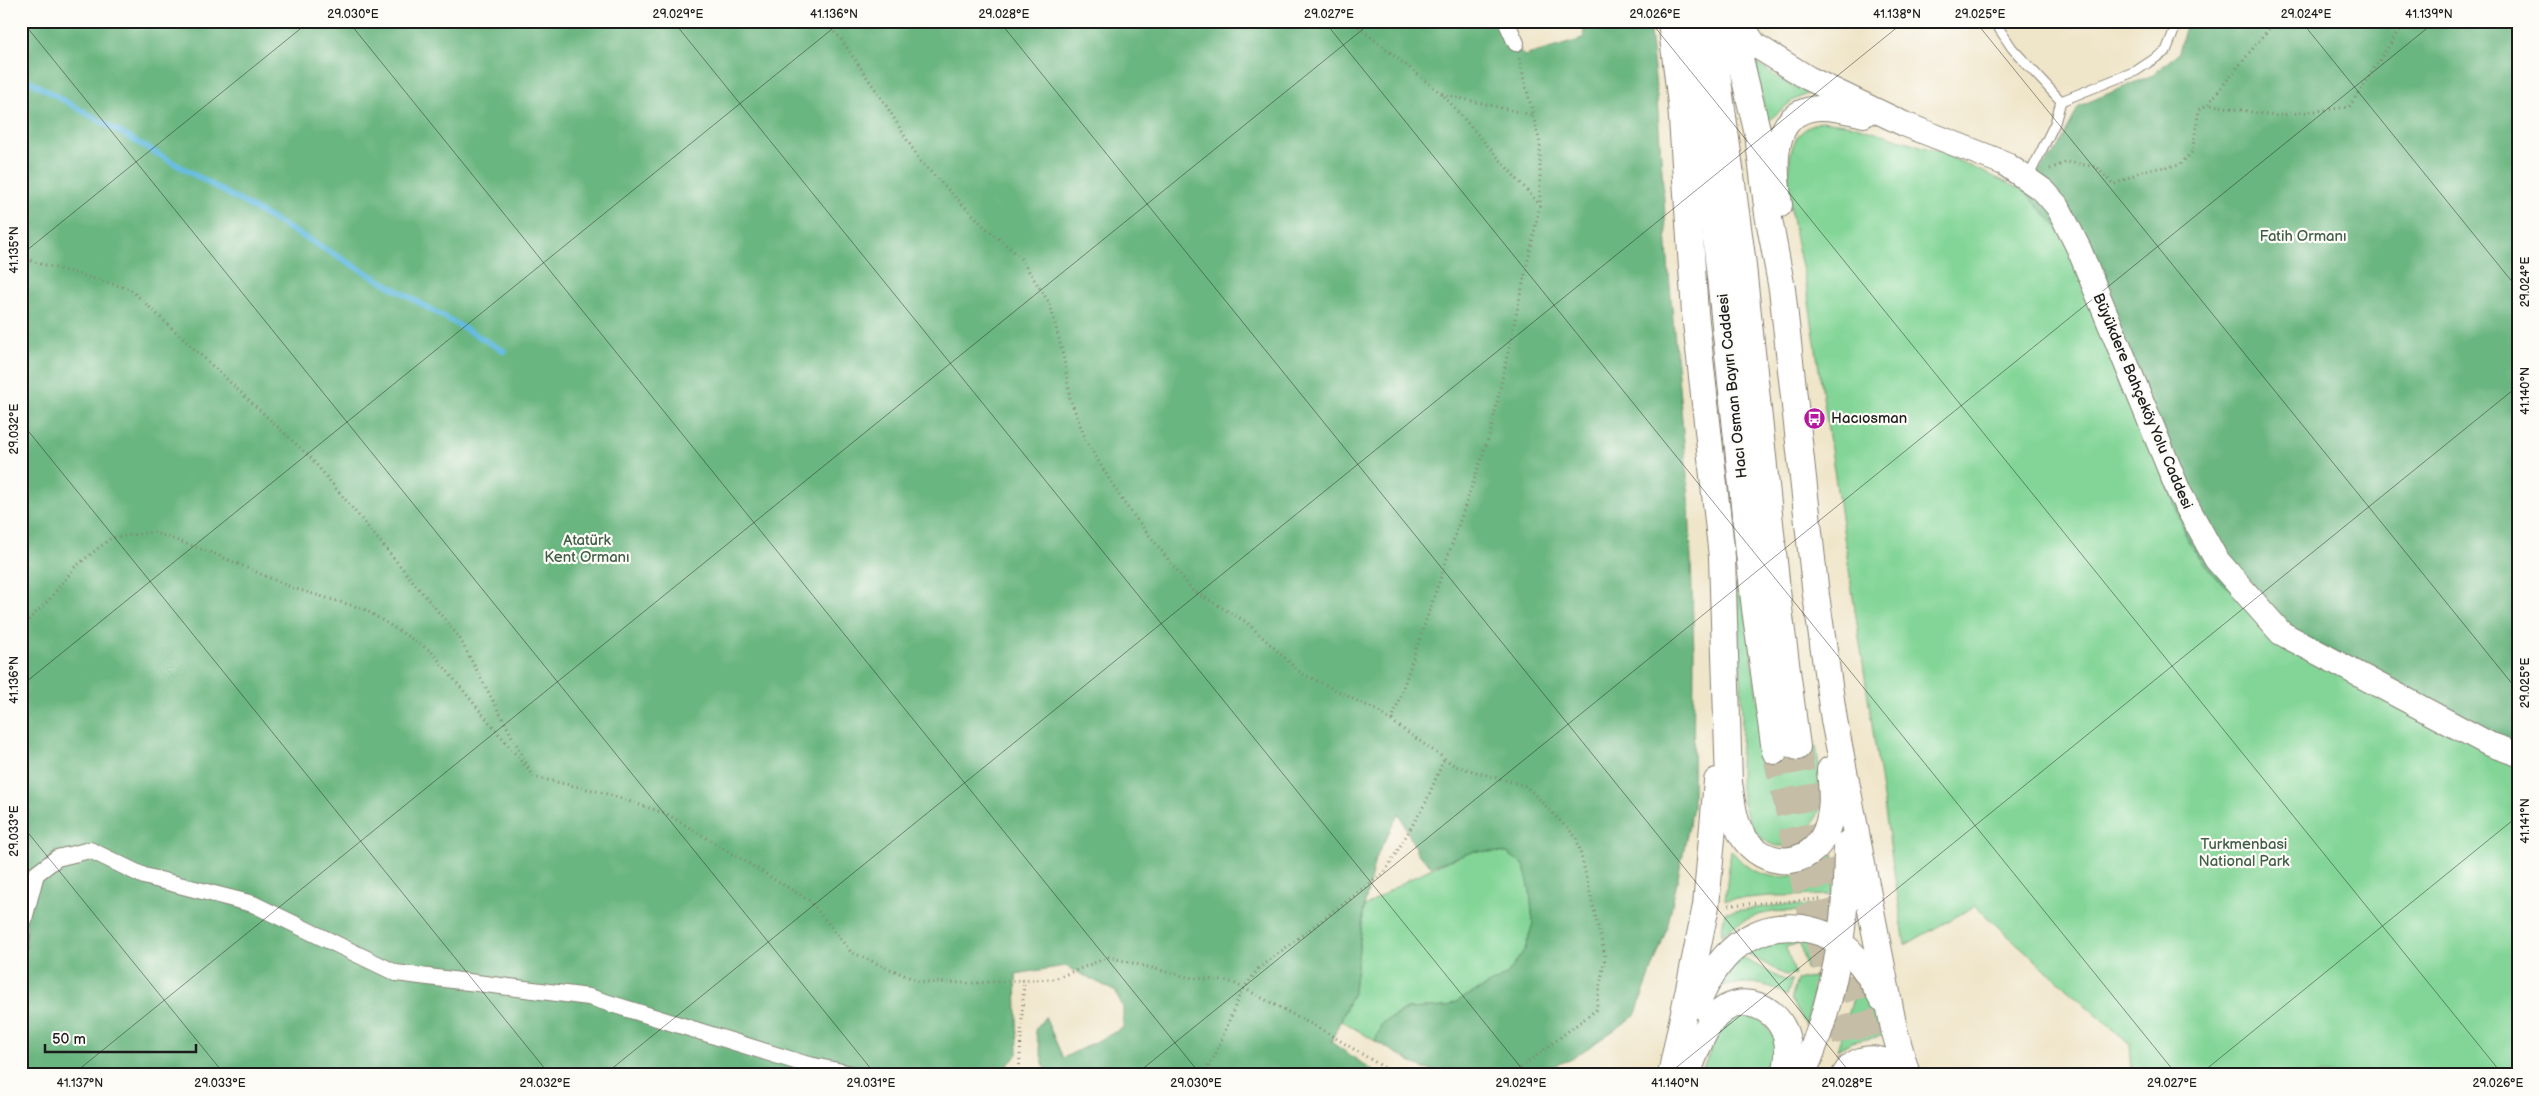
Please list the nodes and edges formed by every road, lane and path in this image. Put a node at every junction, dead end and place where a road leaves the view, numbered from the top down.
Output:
1 (824, 21) edge
2 (1351, 21) edge
3 (1506, 21) edge
4 (1671, 21) edge
5 (1689, 21) edge
6 (1710, 21) edge
7 (1731, 21) edge
8 (1739, 21) edge
9 (1994, 21) edge
10 (2178, 21) edge
11 (2275, 21) edge
12 (2408, 21) edge
13 (1516, 43) joint
14 (1442, 94) junction
15 (2061, 101) junction
16 (2208, 104) junction
17 (1532, 115) junction
18 (1904, 124) junction
19 (2028, 178) junction
20 (1540, 205) junction
21 (21, 258) edge
22 (1782, 289) junction
23 (21, 627) edge
24 (1725, 703) junction
25 (1392, 720) junction
26 (1834, 720) junction
27 (2518, 754) edge
28 (1444, 759) junction
29 (534, 777) junction
30 (1847, 787) junction
31 (1845, 901) junction
32 (1706, 906) junction
33 (1840, 943) junction
34 (21, 947) edge
35 (1024, 980) junction
36 (1894, 1028) junction
37 (1678, 1069) edge
38 (856, 1075) edge
39 (1019, 1075) edge
40 (1203, 1075) edge
41 (1396, 1075) edge
42 (1511, 1075) edge
43 (1785, 1075) edge
44 (1802, 1075) edge
45 (1845, 1075) edge
46 (1904, 1075) edge
47 (1907, 1075) edge

1 - 25 path
2 - 14 path
3 - 13 street
4 - 24 main road
5 - 6 main road, Hacı Osman Bayırı Caddesi
7 - 22 main road
8 - 18 main road, Büyükdere Bahçeköy Yolu Caddesi
9 - 15 lane
10 - 15 lane
11 - 16 path
12 - 16 path
13 - 17 path
14 - 17 path
14 - 20 path
15 - 19 lane
16 - 19 path
17 - 20 path
18 - 19 main road, Büyükdere Bahçeköy Yolu Caddesi
18 - 22 main road, Büyükdere Bahçeköy Yolu Caddesi
19 - 27 main road, Büyükdere Bahçeköy Yolu Caddesi
20 - 25 path
21 - 29 path
22 - 26 main road
23 - 29 path
24 - 26 main road
24 - 32 main road
25 - 28 path
26 - 30 main road
28 - 40 path, bridge
28 - 42 path
29 - 35 path
30 - 31 main road
30 - 36 main road
31 - 32 path
31 - 33 main road
32 - 37 main road
33 - 36 main road
33 - 37 main road
33 - 44 main road
34 - 38 street
35 - 39 path
35 - 41 path
36 - 47 main road
37 - 43 main road
45 - 46 main road

